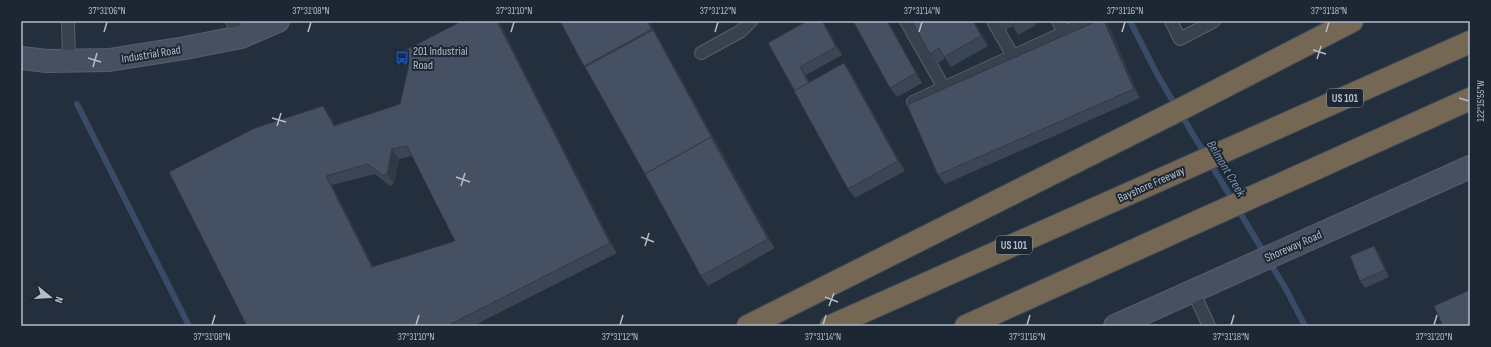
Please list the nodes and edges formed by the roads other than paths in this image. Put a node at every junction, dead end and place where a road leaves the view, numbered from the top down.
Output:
1 (68, 21) edge
2 (278, 21) edge
3 (751, 21) edge
4 (906, 21) edge
5 (993, 21) edge
6 (1058, 21) edge
7 (1089, 21) edge
8 (1171, 21) edge
9 (1214, 21) edge
10 (1352, 21) edge
11 (236, 29) edge
12 (1064, 32) junction
13 (1470, 42) edge
14 (701, 52) dead end
15 (1013, 56) junction
16 (21, 58) edge
17 (69, 61) junction
18 (944, 88) junction
19 (1470, 99) edge
20 (913, 102) edge
21 (1470, 167) edge
22 (1193, 291) junction
23 (748, 326) edge
24 (831, 326) edge
25 (966, 326) edge
26 (1116, 326) edge
27 (1209, 326) edge

1 - 17 lane
2 - 11 street, Industrial Road
3 - 14 lane
4 - 18 lane
5 - 15 lane
6 - 12 lane
7 - 12 lane
8 - 9 lane
10 - 23 highway
11 - 17 street, Industrial Road
12 - 15 lane
13 - 24 highway, Bayshore Freeway / US 101
15 - 18 lane
16 - 17 street, Industrial Road
18 - 20 lane
19 - 25 highway
21 - 22 street, Shoreway Road
22 - 26 street, Shoreway Road
22 - 27 lane

